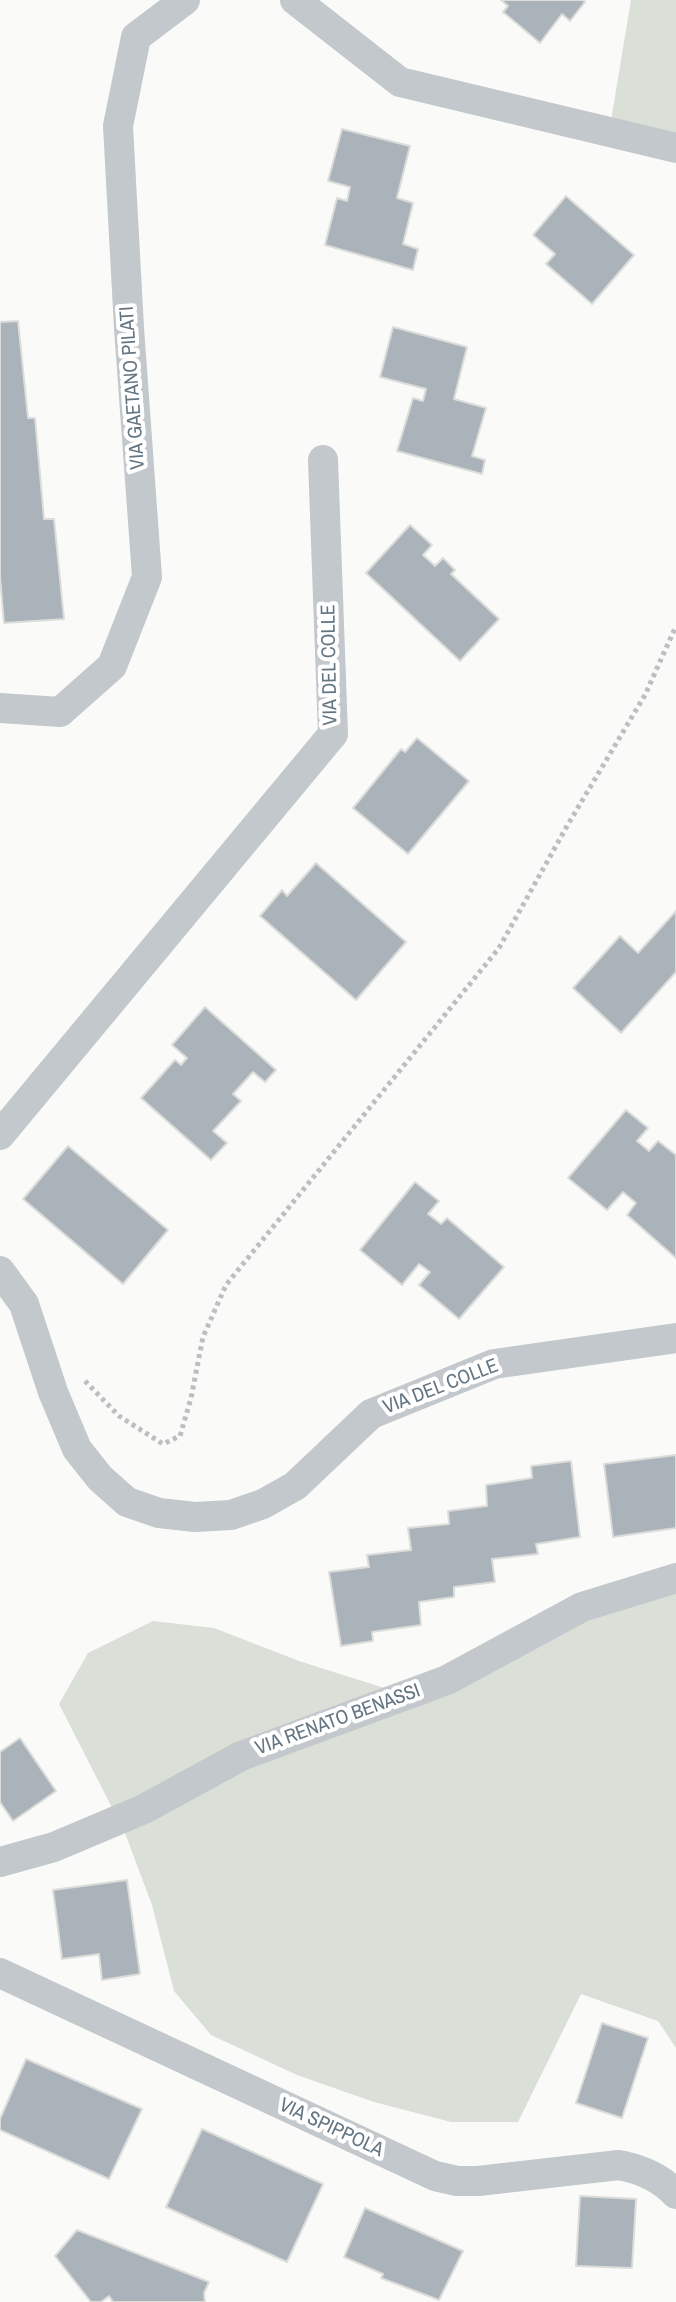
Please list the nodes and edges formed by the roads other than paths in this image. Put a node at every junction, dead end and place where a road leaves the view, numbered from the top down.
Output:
1 (185, 0) edge
2 (295, 0) edge
3 (676, 148) edge
4 (323, 460) dead end
5 (0, 708) edge
6 (0, 1135) edge
7 (0, 1271) edge
8 (676, 1338) edge
9 (676, 1578) edge
10 (0, 1862) edge
11 (0, 1973) edge
12 (676, 2194) edge

1 - 5 street, VIA GAETANO PILATI
2 - 3 street
4 - 6 street, VIA DEL COLLE
7 - 8 street, VIA DEL COLLE
9 - 10 street, VIA RENATO BENASSI
11 - 12 street, VIA SPIPPOLA

